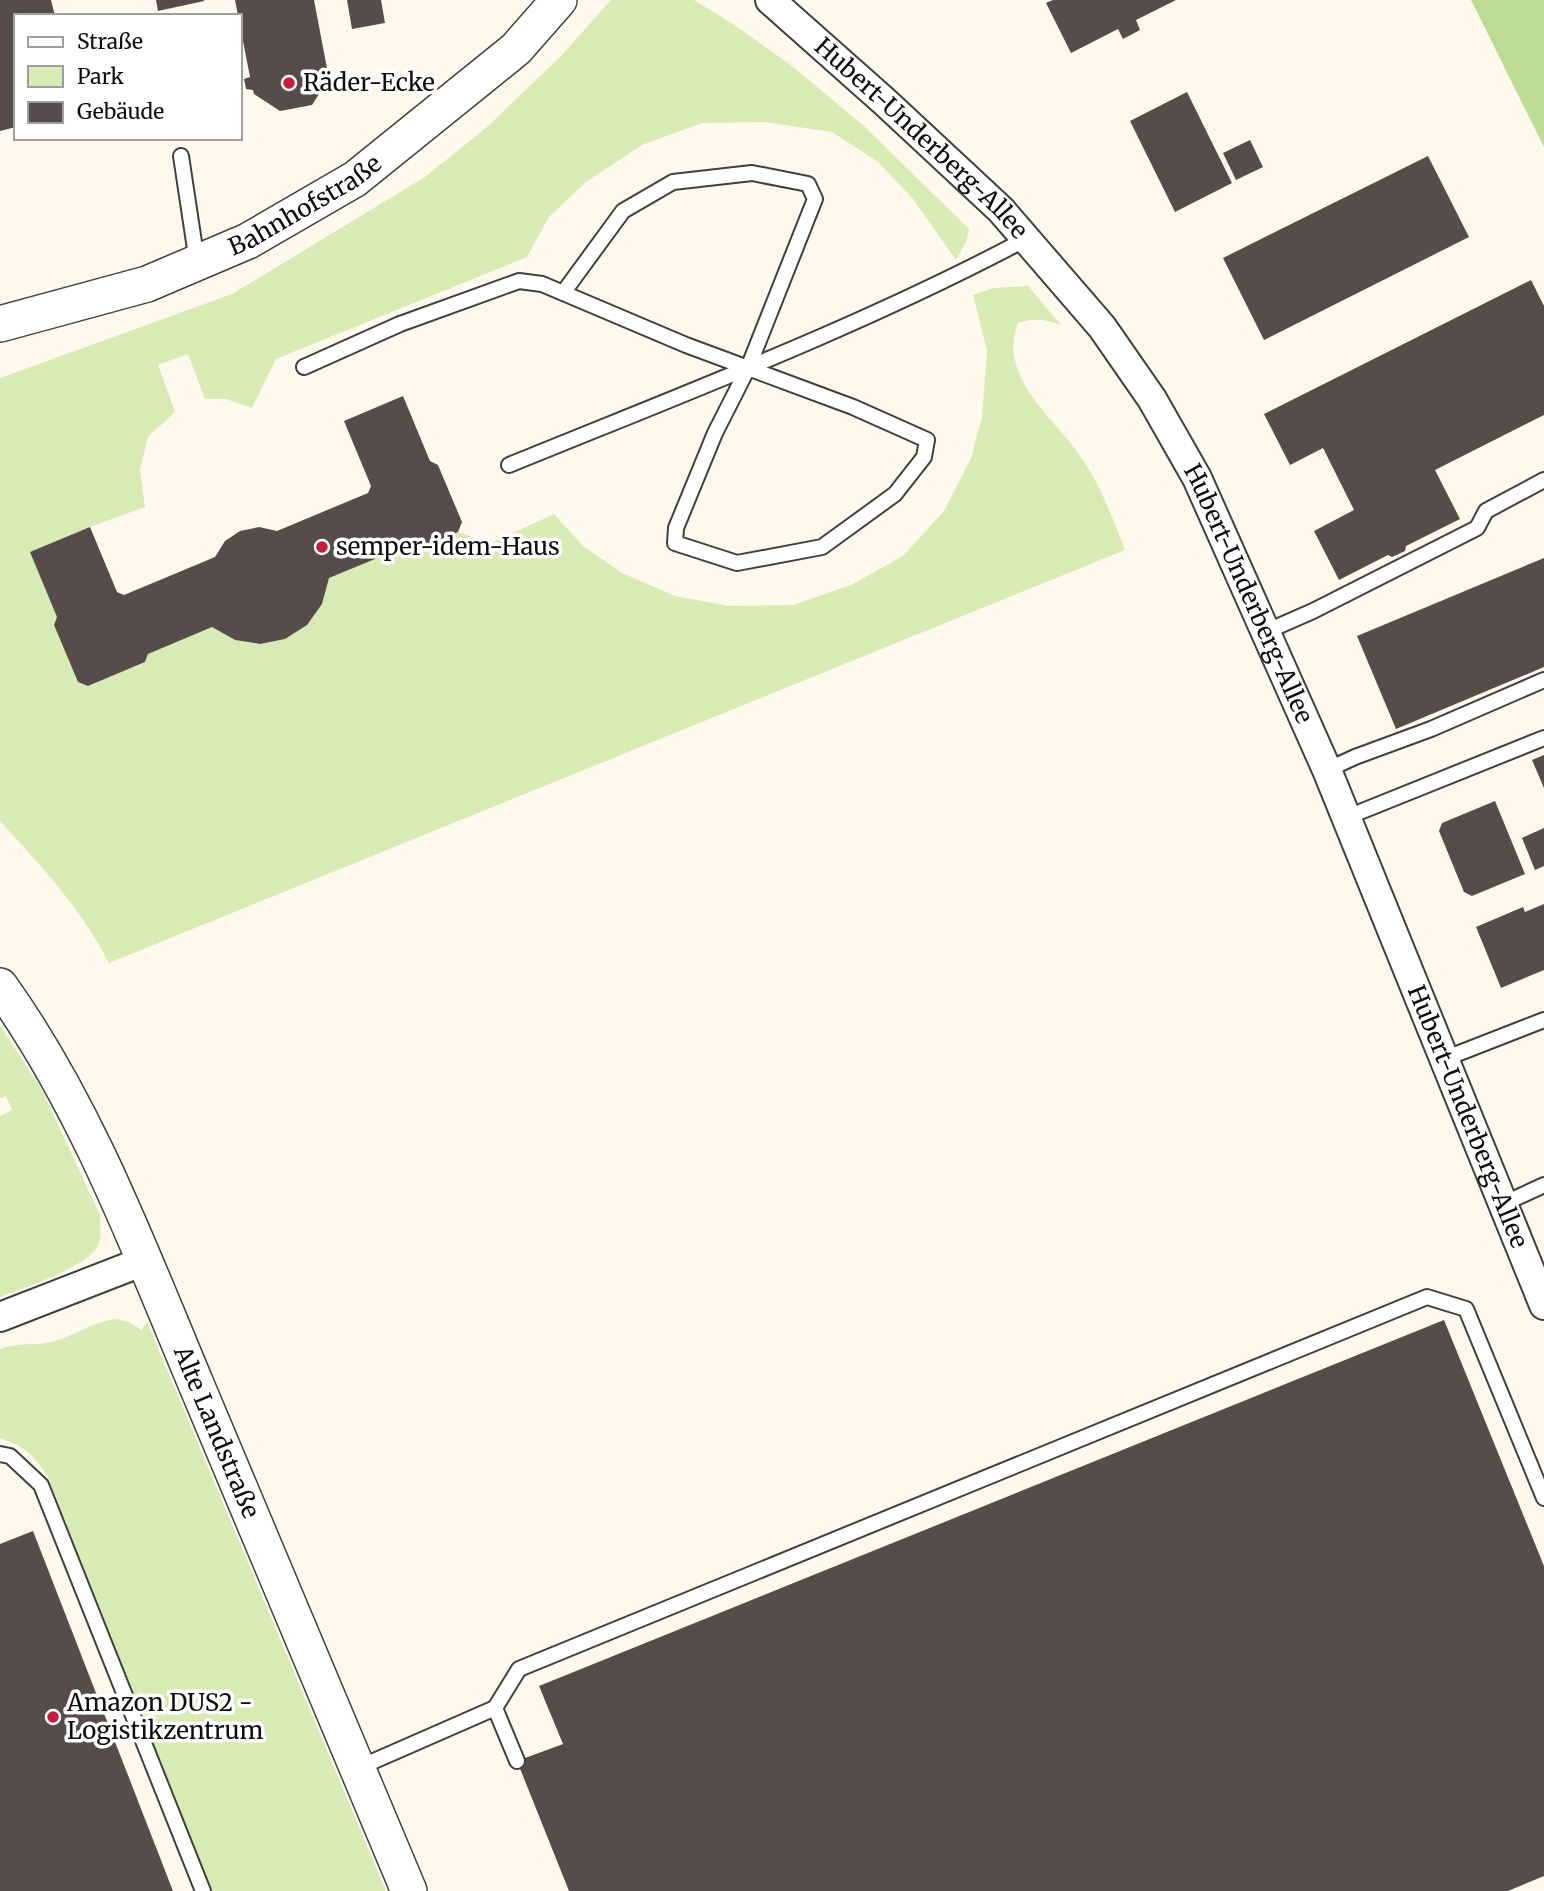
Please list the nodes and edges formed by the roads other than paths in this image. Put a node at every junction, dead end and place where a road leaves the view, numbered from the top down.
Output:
1 (559, 0) edge
2 (770, 0) edge
3 (181, 156) dead end
4 (1026, 239) junction
5 (198, 264) junction
6 (563, 293) junction
7 (0, 324) edge
8 (304, 367) dead end
9 (748, 368) junction
10 (509, 465) dead end
11 (1544, 480) edge
12 (1265, 632) junction
13 (1544, 680) edge
14 (1544, 738) edge
15 (1327, 771) junction
16 (1345, 818) junction
17 (0, 986) edge
18 (1544, 1020) edge
19 (1444, 1059) junction
20 (1544, 1185) edge
21 (1503, 1204) junction
22 (144, 1261) junction
23 (1538, 1276) edge
24 (1544, 1305) edge
25 (0, 1317) edge
26 (0, 1454) edge
27 (1544, 1497) edge
28 (495, 1708) junction
29 (517, 1761) dead end
30 (357, 1768) junction
31 (203, 1891) edge
32 (409, 1891) edge

1 - 5 street, Bahnhofstraße
2 - 4 street, Hubert-Underberg-Allee
3 - 5 lane
4 - 9 lane
4 - 12 street, Hubert-Underberg-Allee
5 - 7 street, Bahnhofstraße
6 - 8 lane
6 - 9 lane
6 - 9 lane
9 - 9 lane
9 - 10 lane
11 - 12 lane
12 - 15 street, Hubert-Underberg-Allee
13 - 15 lane
14 - 16 lane
15 - 16 street, Hubert-Underberg-Allee
16 - 19 street, Hubert-Underberg-Allee
17 - 22 street, Alte Landstraße
18 - 19 lane
19 - 21 street, Hubert-Underberg-Allee
20 - 21 lane
21 - 23 street, Hubert-Underberg-Allee
22 - 25 street
22 - 30 street, Alte Landstraße
23 - 24 street, Hubert-Underberg-Allee
26 - 31 lane
27 - 28 lane
28 - 29 lane
28 - 30 lane
30 - 32 street, Alte Landstraße

